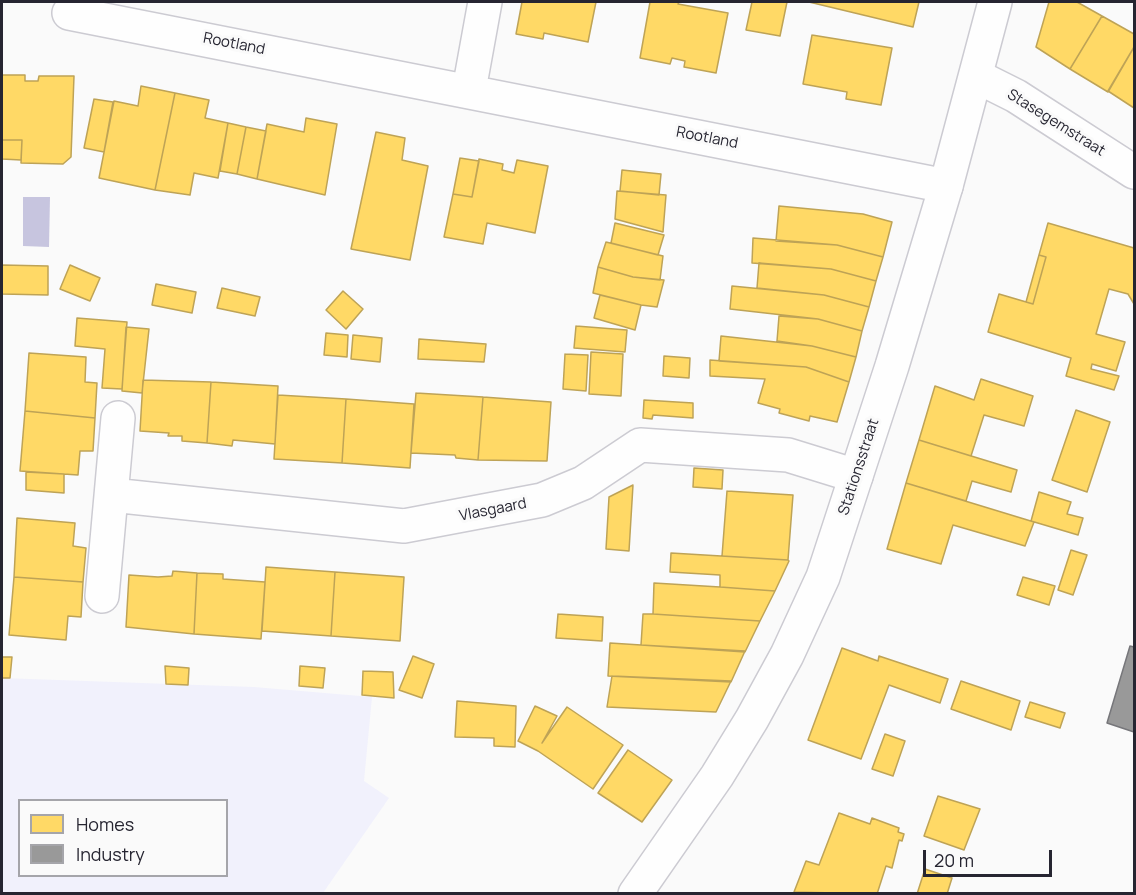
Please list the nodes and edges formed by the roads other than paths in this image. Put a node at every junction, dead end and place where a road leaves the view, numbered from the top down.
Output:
1 (485, 2) edge
2 (995, 2) edge
3 (69, 13) dead end
4 (976, 76) junction
5 (469, 90) junction
6 (1134, 172) edge
7 (946, 186) junction
8 (118, 418) dead end
9 (856, 476) junction
10 (112, 495) junction
11 (102, 596) dead end
12 (635, 894) edge

1 - 5 street
2 - 4 street, Stationsstraat
3 - 5 street, Rootland
4 - 6 street, Stasegemstraat
4 - 7 street, Stationsstraat
5 - 7 street, Rootland
7 - 9 street, Stationsstraat
8 - 10 street
9 - 10 street, Vlasgaard
9 - 12 street, Stationsstraat
10 - 11 street

